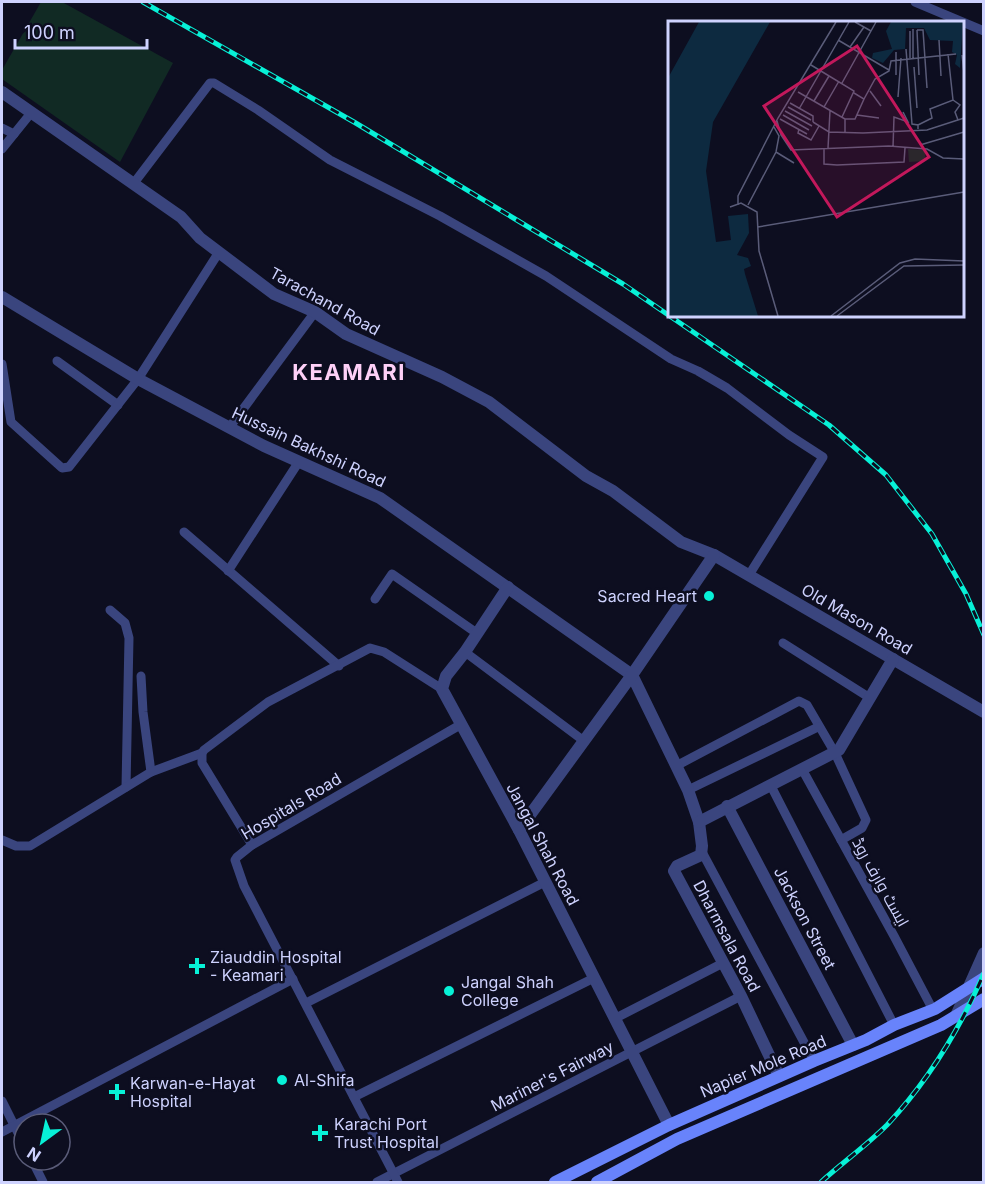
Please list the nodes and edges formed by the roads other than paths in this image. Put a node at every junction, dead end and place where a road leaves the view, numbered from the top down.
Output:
1 (915, 2) edge
2 (960, 21) edge
3 (964, 23) edge
4 (984, 31) edge
5 (2, 93) edge
6 (31, 113) junction
7 (2, 128) edge
8 (14, 134) junction
9 (2, 149) edge
10 (134, 183) junction
11 (219, 252) junction
12 (2, 297) edge
13 (315, 312) junction
14 (57, 361) dead end
15 (2, 364) edge
16 (138, 379) junction
17 (118, 405) junction
18 (230, 428) junction
19 (298, 463) junction
20 (184, 532) dead end
21 (714, 555) junction
22 (228, 571) junction
23 (749, 575) junction
24 (508, 587) junction
25 (375, 599) dead end
26 (110, 610) dead end
27 (478, 634) junction
28 (783, 644) dead end
29 (465, 652) junction
30 (893, 659) junction
31 (339, 666) junction
32 (632, 675) junction
33 (141, 676) dead end
34 (442, 689) junction
35 (870, 698) junction
36 (984, 712) edge
37 (460, 725) junction
38 (818, 727) junction
39 (584, 741) junction
40 (202, 753) junction
41 (835, 753) junction
42 (676, 766) junction
43 (802, 769) junction
44 (151, 772) junction
45 (771, 786) junction
46 (126, 787) junction
47 (688, 790) junction
48 (727, 806) junction
49 (699, 822) junction
50 (519, 830) junction
51 (2, 840) edge
52 (841, 840) junction
53 (252, 845) junction
54 (702, 852) junction
55 (545, 882) junction
56 (984, 953) edge
57 (723, 963) junction
58 (594, 978) junction
59 (984, 978) edge
60 (293, 979) junction
61 (968, 987) junction
62 (741, 996) junction
63 (984, 999) edge
64 (306, 1003) junction
65 (933, 1010) junction
66 (956, 1016) junction
67 (614, 1018) junction
68 (894, 1025) junction
69 (853, 1045) junction
70 (631, 1053) junction
71 (814, 1061) junction
72 (779, 1076) junction
73 (354, 1098) junction
74 (2, 1101) edge
75 (39, 1112) edge
76 (12, 1121) edge
77 (669, 1125) junction
78 (396, 1178) edge
79 (377, 1182) edge
80 (555, 1182) edge
81 (597, 1182) edge

1 - 2 street
3 - 4 street
5 - 6 street, Tarachand Road
6 - 8 street
6 - 10 street, Tarachand Road
7 - 8 street
8 - 9 street
10 - 11 street, Tarachand Road
10 - 23 street
11 - 13 street, Tarachand Road
11 - 16 street
12 - 16 street, Hussain Bakhshi Road
13 - 18 street
13 - 21 street, Tarachand Road
14 - 17 street
15 - 17 street
16 - 17 street
16 - 18 street, Hussain Bakhshi Road
18 - 19 street, Hussain Bakhshi Road
19 - 22 street
19 - 24 street, Hussain Bakhshi Road
20 - 22 street
21 - 23 street, Old Mason Road
21 - 32 street
22 - 31 street
23 - 30 street, Old Mason Road
24 - 27 street
24 - 32 street, Hussain Bakhshi Road
25 - 27 street
26 - 46 street
27 - 29 street
28 - 35 street
29 - 34 street
29 - 39 street
30 - 35 street
30 - 36 street, Old Mason Road
31 - 34 street
31 - 40 street
32 - 39 street
32 - 42 street
33 - 44 street
34 - 37 street, Jangal Shah Road
35 - 41 street
37 - 50 street, Jangal Shah Road
37 - 53 street, Hospitals Road
38 - 41 street
38 - 42 street
38 - 47 street
39 - 50 street
40 - 44 street
40 - 53 street
41 - 43 street
41 - 52 street
42 - 47 street
43 - 45 street
43 - 52 street, ایسٹ وارف روڈ
44 - 46 street
45 - 48 street
45 - 68 street
46 - 51 street
47 - 49 street
48 - 49 street
48 - 69 street, Jackson Street
49 - 54 street
50 - 55 street, Jangal Shah Road
52 - 65 street, ایسٹ وارف روڈ
53 - 60 street, Hospitals Road
54 - 57 street, Dharmsala Road
54 - 71 street
55 - 58 street, Jangal Shah Road
55 - 64 street
56 - 61 street
57 - 62 street, Dharmsala Road
57 - 67 street
58 - 67 street, Jangal Shah Road
58 - 73 street
59 - 61 main road, Napier Mole Road
60 - 64 street, Hospitals Road
60 - 75 street
61 - 65 main road, Napier Mole Road
61 - 66 street
62 - 70 street, Mariner's Fairway
62 - 72 street, Dharmsala Road
63 - 66 main road, Napier Mole Road
64 - 73 street, Hospitals Road
65 - 68 main road, Napier Mole Road
66 - 81 main road, Napier Mole Road
67 - 70 street, Jangal Shah Road
68 - 69 main road, Napier Mole Road
69 - 71 main road, Napier Mole Road
70 - 77 street, Jangal Shah Road
70 - 78 street, Mariner's Fairway
71 - 72 main road, Napier Mole Road
72 - 77 main road, Napier Mole Road
73 - 78 street, Hospitals Road
74 - 76 street
77 - 80 main road, Napier Mole Road
78 - 79 street, Mariner's Fairway

